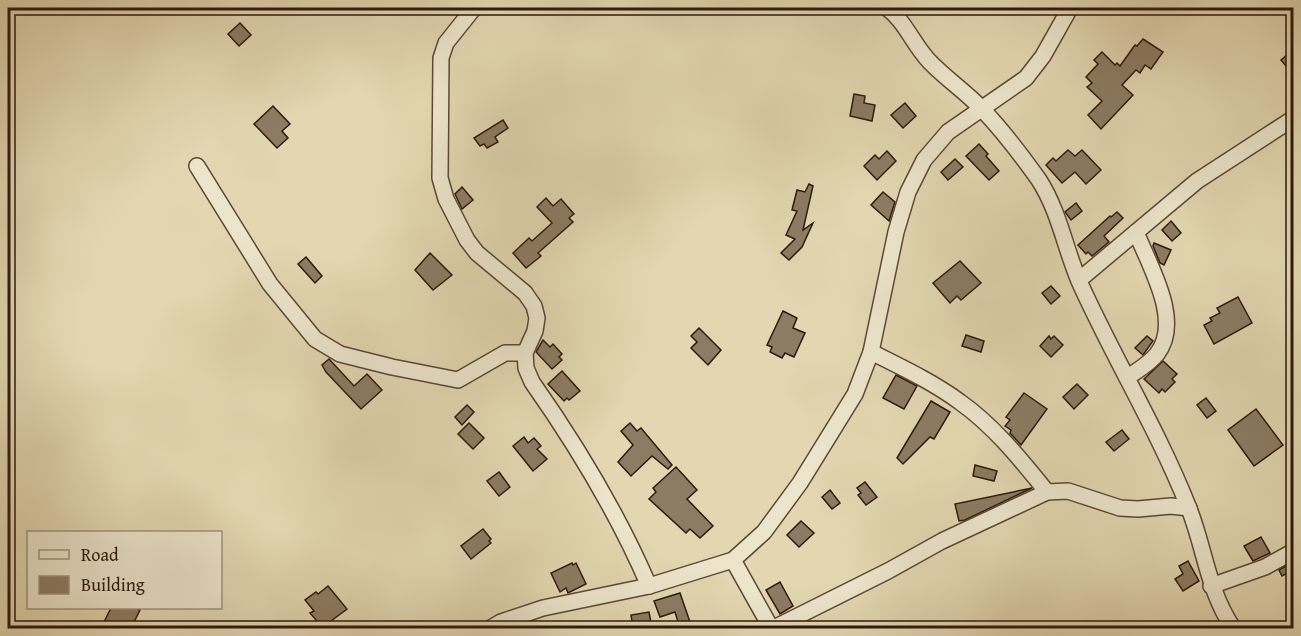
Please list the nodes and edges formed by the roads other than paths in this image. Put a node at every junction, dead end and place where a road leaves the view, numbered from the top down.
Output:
1 (474, 8) edge
2 (1070, 8) edge
3 (895, 10) edge
4 (981, 108) junction
5 (1293, 118) edge
6 (197, 166) dead end
7 (1136, 232) junction
8 (1079, 280) junction
9 (871, 352) junction
10 (525, 353) junction
11 (1128, 377) junction
12 (1047, 492) junction
13 (1189, 508) junction
14 (1293, 550) edge
15 (733, 560) junction
16 (649, 586) junction
17 (1211, 586) junction
18 (490, 628) edge
19 (772, 628) edge
20 (1233, 628) edge

1 - 10 street
2 - 4 street
3 - 4 street
4 - 8 street
4 - 9 street
5 - 7 street
6 - 10 street
7 - 8 street
7 - 11 street
8 - 11 street
9 - 12 street
9 - 15 street
10 - 16 street
11 - 13 street
12 - 13 street
12 - 19 street
13 - 17 street
14 - 17 street
15 - 16 street
15 - 19 street
16 - 18 street
17 - 20 street

